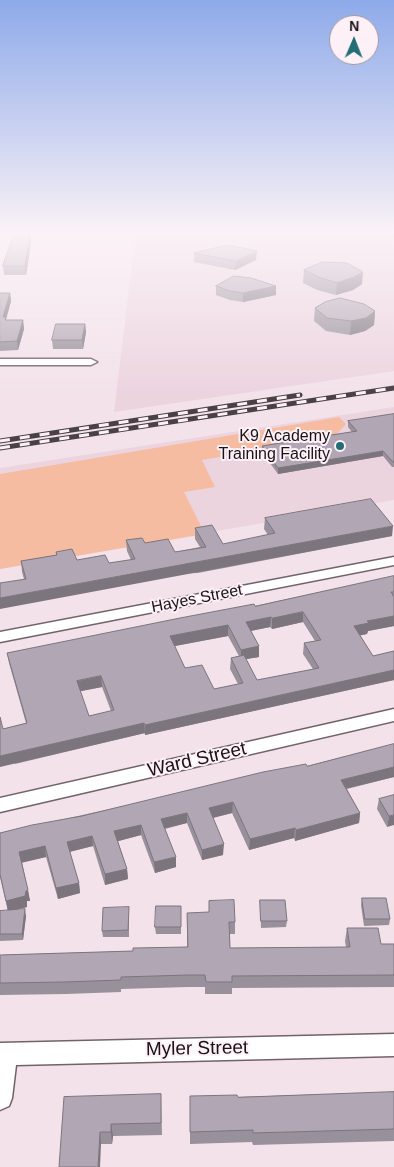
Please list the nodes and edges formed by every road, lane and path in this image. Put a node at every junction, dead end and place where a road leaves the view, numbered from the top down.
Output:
1 (0, 362) edge
2 (91, 362) dead end
3 (394, 561) edge
4 (0, 637) edge
5 (394, 715) edge
6 (0, 805) edge
7 (394, 1045) edge
8 (3, 1054) edge
9 (0, 1098) edge

1 - 2 street
3 - 4 street, Hayes Street
5 - 6 street, Ward Street
7 - 8 street, Myler Street
8 - 9 street

